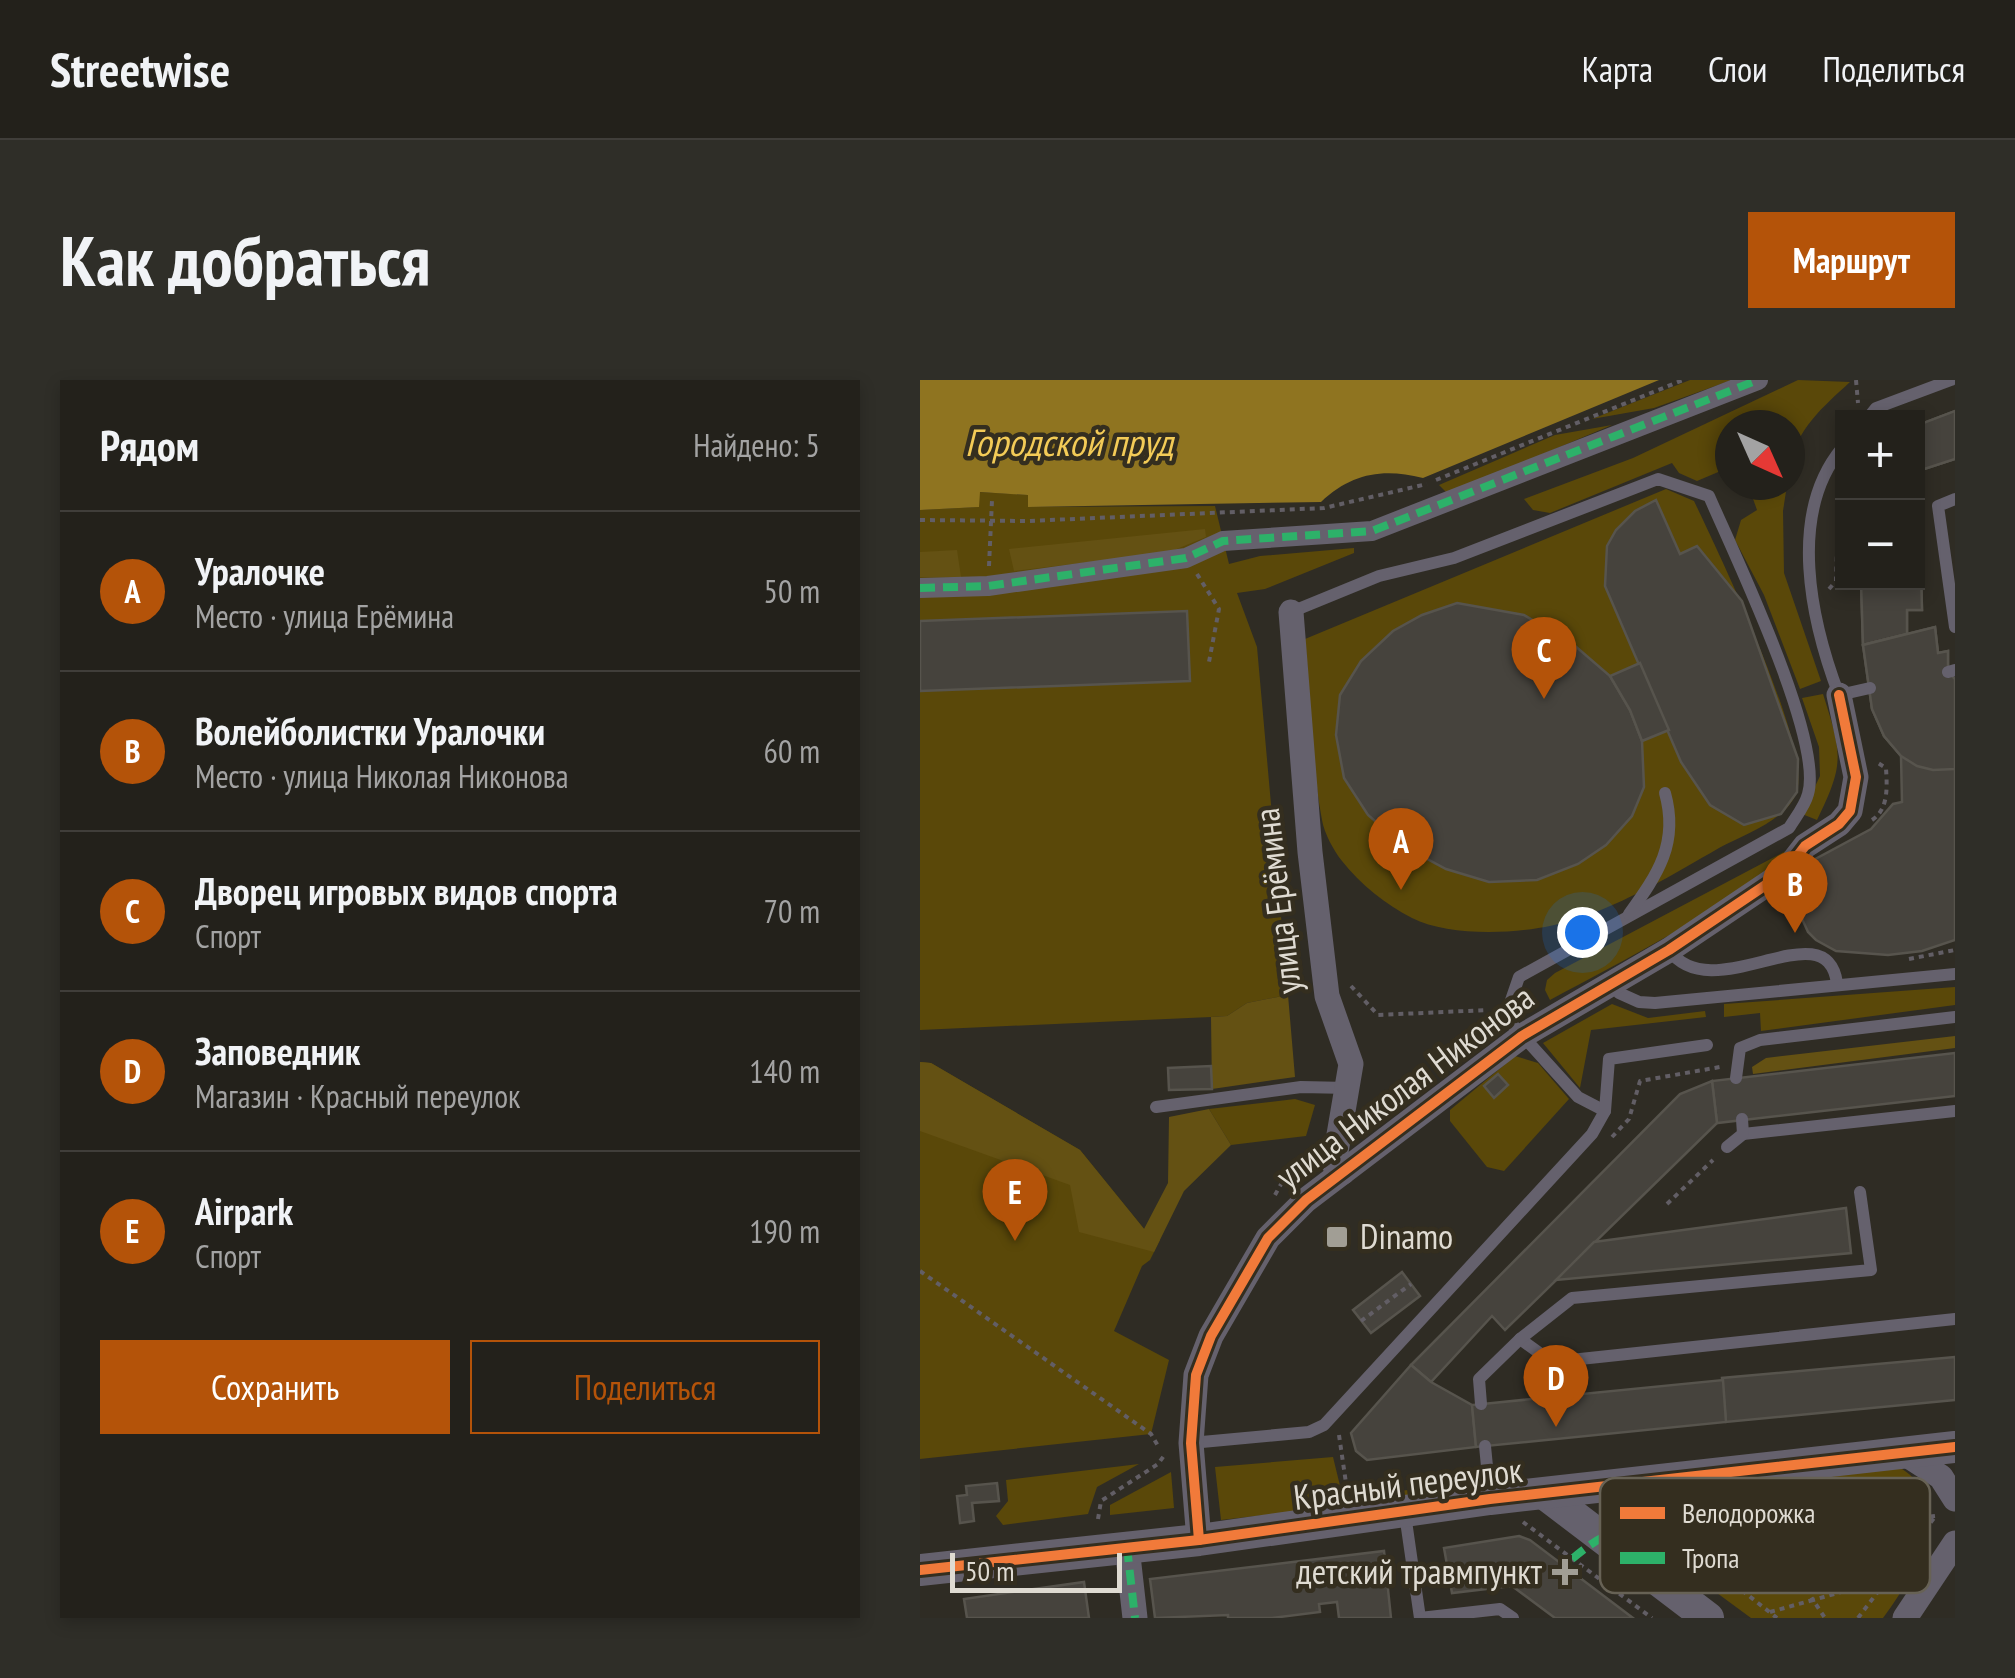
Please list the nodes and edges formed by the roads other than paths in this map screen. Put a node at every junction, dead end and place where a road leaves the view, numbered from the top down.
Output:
1 (1758, 380) edge
2 (1951, 380) edge
3 (1874, 410) edge
4 (1835, 456) edge
5 (1955, 499) edge
6 (920, 588) edge
7 (1291, 612) joint
8 (1955, 627) edge
9 (1870, 688) dead end
10 (1838, 695) junction
11 (1665, 793) dead end
12 (1628, 916) junction
13 (1669, 950) junction
14 (1955, 974) edge
15 (1615, 982) junction
16 (1837, 983) junction
17 (1955, 1016) edge
18 (1522, 1036) junction
19 (1708, 1045) dead end
20 (1736, 1078) dead end
21 (1349, 1088) junction
22 (1156, 1107) dead end
23 (1605, 1111) junction
24 (1955, 1111) edge
25 (1727, 1148) road end
26 (1342, 1173) junction
27 (1860, 1192) dead end
28 (1955, 1320) edge
29 (1520, 1338) junction
30 (1481, 1404) dead end
31 (1181, 1444) junction
32 (1486, 1446) dead end
33 (1955, 1447) edge
34 (1904, 1452) junction
35 (1682, 1478) edge
36 (1600, 1488) edge
37 (1545, 1494) junction
38 (1955, 1499) edge
39 (1502, 1508) junction
40 (1405, 1511) junction
41 (1600, 1536) edge
42 (1198, 1540) junction
43 (1955, 1543) edge
44 (1127, 1547) junction
45 (920, 1570) edge
46 (1948, 1572) edge
47 (1930, 1591) edge
48 (1675, 1593) edge
49 (1928, 1593) edge
50 (1135, 1618) edge
51 (1420, 1618) edge
52 (1513, 1618) edge
53 (1708, 1618) edge
54 (1905, 1618) edge

1 - 6 street
2 - 3 lane
4 - 10 lane
5 - 8 lane
7 - 12 lane
7 - 21 street, улица Ерёмина
9 - 10 lane
10 - 13 street, улица Николая Никонова
11 - 12 lane
12 - 18 lane
13 - 15 street, улица Николая Никонова
13 - 16 lane
14 - 16 lane
15 - 16 lane
15 - 18 street, улица Николая Никонова
17 - 20 lane
18 - 23 lane
18 - 26 street, улица Николая Никонова
19 - 23 lane
21 - 22 lane
21 - 26 street, улица Ерёмина
23 - 31 lane
24 - 25 lane
26 - 31 street, улица Николая Никонова
27 - 29 lane
28 - 29 lane
29 - 30 lane
31 - 42 street, улица Николая Никонова
32 - 39 lane
33 - 34 street, Красный переулок
34 - 35 street, Красный переулок
34 - 38 street
36 - 37 street, Красный переулок
37 - 39 street, Красный переулок
37 - 41 street
39 - 40 street, Красный переулок
40 - 42 street, Красный переулок
40 - 51 lane
42 - 44 street, Красный переулок
43 - 46 street
44 - 45 street, Красный переулок
44 - 50 street
46 - 47 street
48 - 53 street
49 - 54 street
51 - 52 lane

